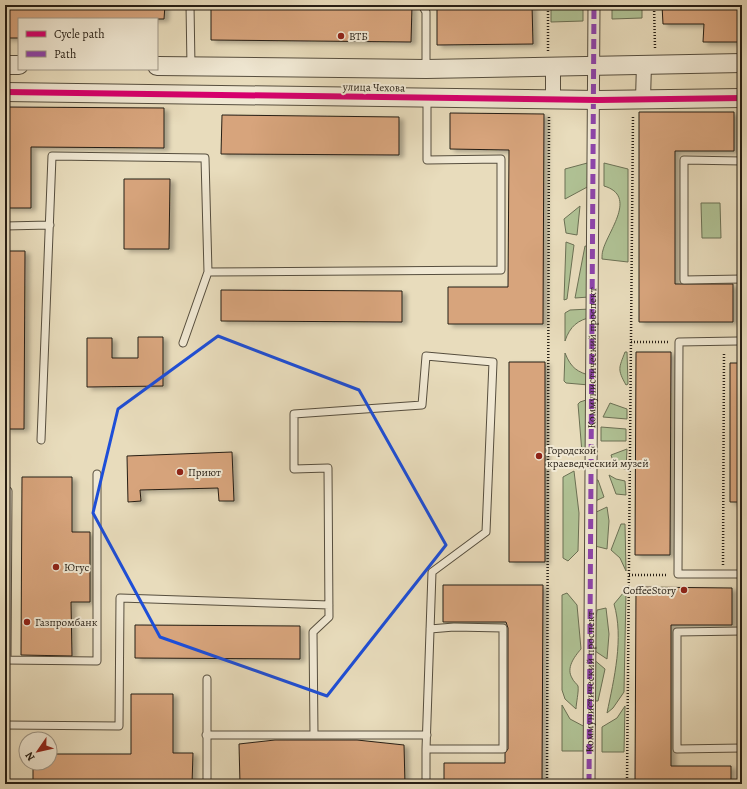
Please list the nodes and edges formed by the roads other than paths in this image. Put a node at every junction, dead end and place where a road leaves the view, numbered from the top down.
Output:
1 (190, 5) edge
2 (422, 5) edge
3 (594, 5) edge
4 (649, 60) junction
5 (742, 63) edge
6 (5, 64) edge
7 (18, 65) edge
8 (158, 66) edge
9 (553, 66) junction
10 (594, 66) junction
11 (191, 67) junction
12 (426, 70) junction
13 (5, 92) edge
14 (427, 97) junction
15 (742, 98) edge
16 (638, 99) junction
17 (594, 100) junction
18 (551, 106) junction
19 (742, 160) edge
20 (50, 225) junction
21 (5, 226) edge
22 (208, 272) junction
23 (742, 279) edge
24 (738, 341) dead end
25 (184, 343) dead end
26 (41, 440) dead end
27 (97, 474) dead end
28 (8, 491) dead end
29 (742, 574) edge
30 (742, 595) edge
31 (329, 605) junction
32 (430, 629) junction
33 (742, 631) edge
34 (6, 660) edge
35 (207, 679) dead end
36 (5, 725) edge
37 (206, 735) junction
38 (314, 735) junction
39 (427, 735) junction
40 (742, 748) edge
41 (426, 749) junction
42 (207, 784) edge
43 (426, 784) edge
44 (590, 784) edge

1 - 11 lane
2 - 12 lane
3 - 10 street, Коммунистический проспект
4 - 5 street, улица Чехова
4 - 10 street, улица Чехова
4 - 16 street
6 - 7 street
8 - 11 street, улица Чехова
9 - 10 street, улица Чехова
9 - 12 street, улица Чехова
9 - 18 street
10 - 17 street, Коммунистический проспект
11 - 12 street, улица Чехова
13 - 14 street, улица Чехова
14 - 18 street, улица Чехова
14 - 22 lane
15 - 16 street, улица Чехова
16 - 17 street, улица Чехова
17 - 18 street, улица Чехова
17 - 44 street, Коммунистический проспект
19 - 23 lane
20 - 21 lane
20 - 22 lane
20 - 26 lane
22 - 25 lane
24 - 29 lane
27 - 34 lane
28 - 34 lane
29 - 30 lane
31 - 32 lane
31 - 36 lane
31 - 38 lane
32 - 39 lane
32 - 41 lane
33 - 40 lane
35 - 37 lane
37 - 38 lane
37 - 42 lane
38 - 39 lane
39 - 41 lane
41 - 43 lane

